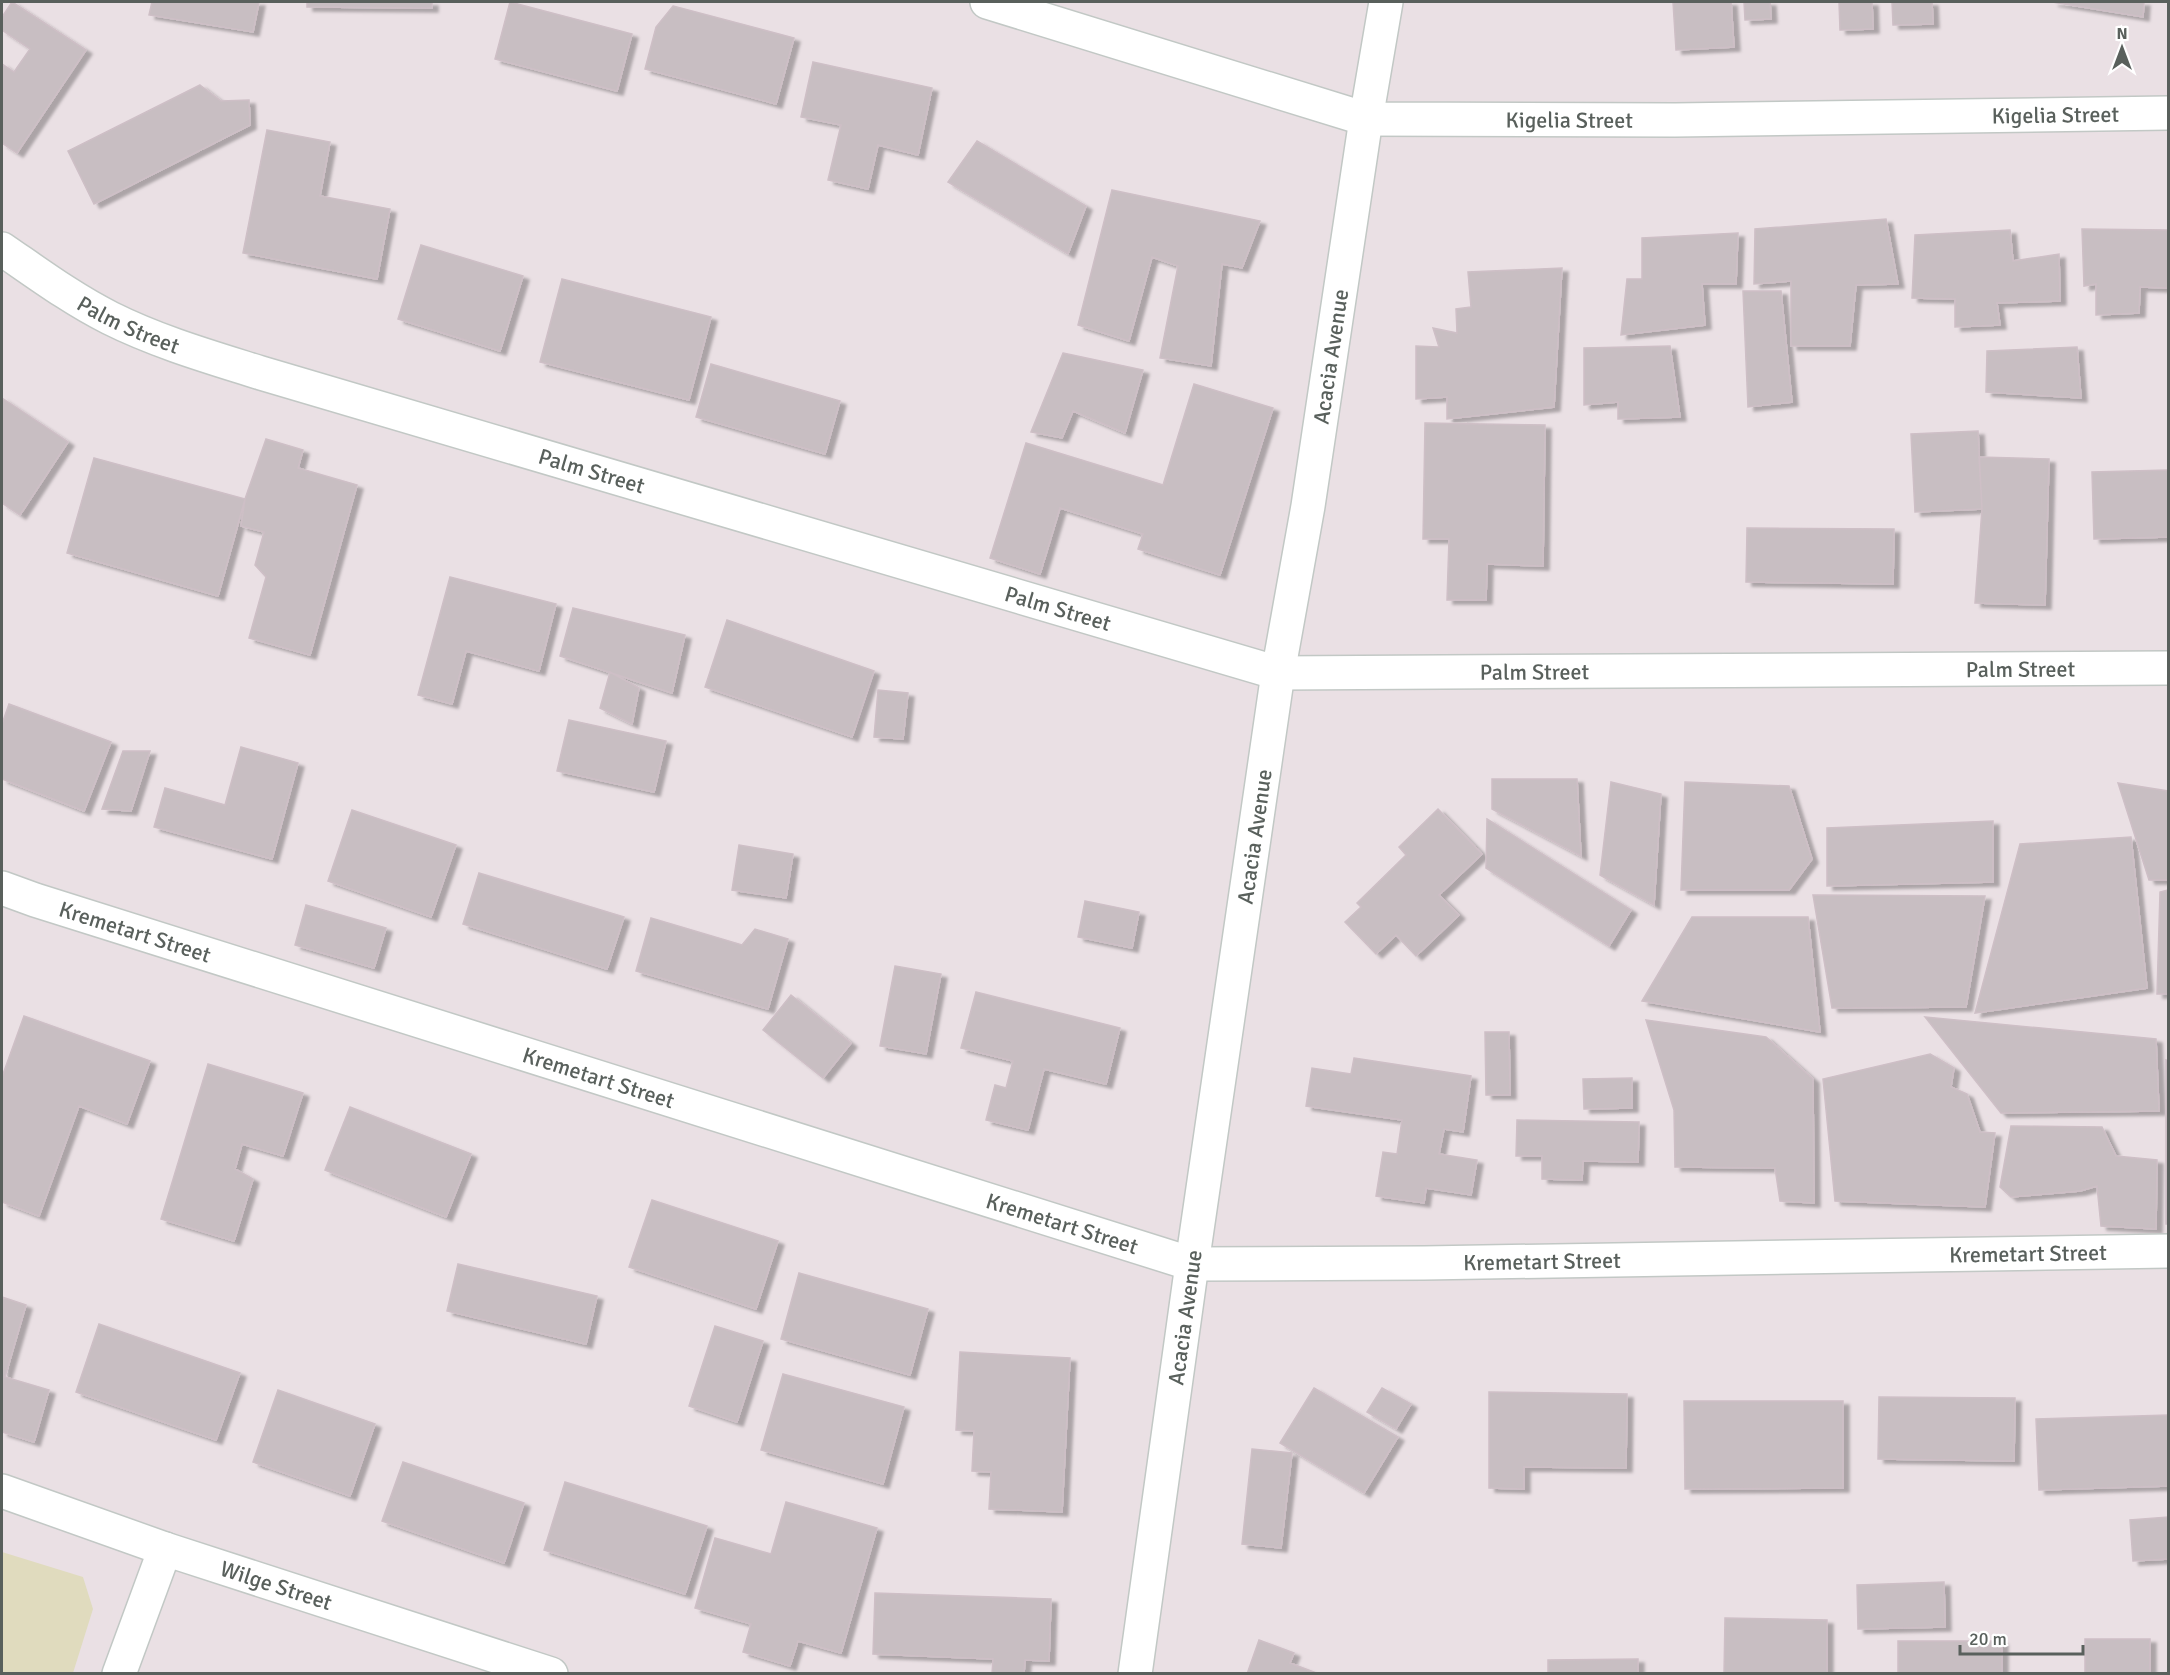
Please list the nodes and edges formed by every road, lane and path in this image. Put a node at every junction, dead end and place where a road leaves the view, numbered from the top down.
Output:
1 (987, 2) edge
2 (1386, 2) edge
3 (2169, 113) edge
4 (1366, 119) junction
5 (2, 249) edge
6 (2169, 668) edge
7 (1278, 673) junction
8 (2, 888) edge
9 (2169, 1251) edge
10 (1192, 1264) junction
11 (2, 1491) edge
12 (165, 1549) junction
13 (118, 1674) edge
14 (551, 1674) edge
15 (1136, 1674) edge

1 - 4 street, Kigelia Street
2 - 4 street, Acacia Avenue
3 - 4 street, Kigelia Street
4 - 7 street, Acacia Avenue
5 - 7 street, Palm Street
6 - 7 street, Palm Street
7 - 10 street, Acacia Avenue
8 - 10 street, Kremetart Street
9 - 10 street, Kremetart Street
10 - 15 street, Acacia Avenue
11 - 12 street, Wilge Street
12 - 13 street
12 - 14 street, Wilge Street

